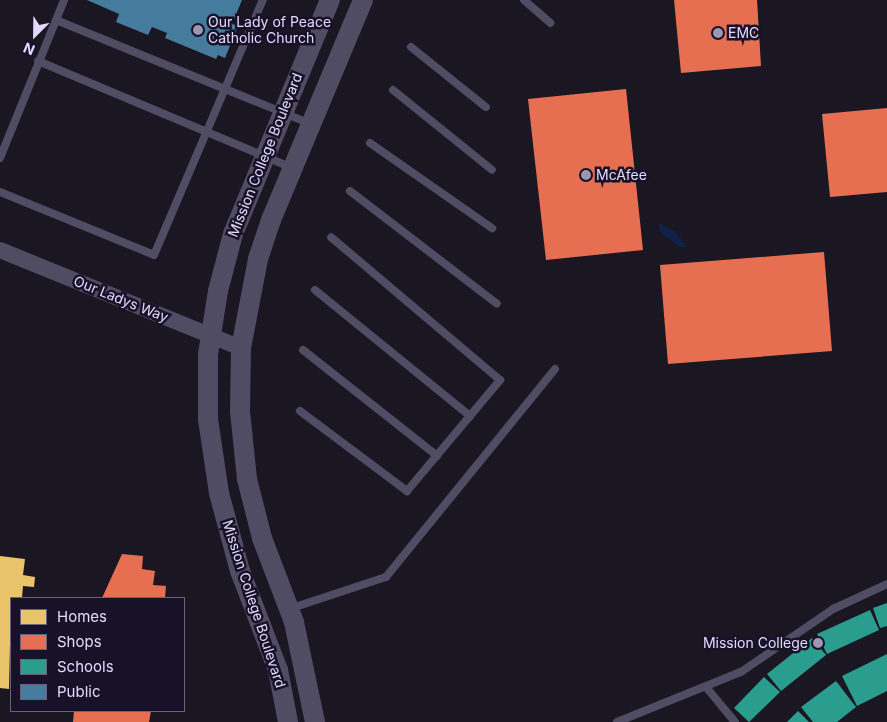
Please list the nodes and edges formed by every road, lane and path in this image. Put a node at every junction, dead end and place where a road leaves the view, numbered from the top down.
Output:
1 (64, 0) edge
2 (263, 0) edge
3 (330, 0) edge
4 (363, 0) edge
5 (524, 0) edge
6 (56, 20) junction
7 (550, 23) dead end
8 (411, 47) dead end
9 (38, 61) junction
10 (225, 90) junction
11 (393, 90) dead end
12 (486, 107) dead end
13 (282, 112) junction
14 (311, 124) junction
15 (208, 132) junction
16 (370, 143) dead end
17 (263, 155) junction
18 (0, 158) edge
19 (292, 168) junction
20 (492, 170) dead end
21 (350, 191) dead end
22 (0, 192) edge
23 (492, 228) dead end
24 (331, 238) dead end
25 (0, 250) edge
26 (315, 290) dead end
27 (497, 304) dead end
28 (209, 335) junction
29 (241, 348) junction
30 (303, 350) dead end
31 (555, 369) dead end
32 (300, 410) dead end
33 (470, 416) junction
34 (437, 456) junction
35 (887, 584) edge
36 (289, 609) junction
37 (706, 687) junction
38 (288, 722) edge
39 (315, 722) edge
40 (617, 722) edge
41 (735, 722) edge

1 - 6 lane
2 - 10 lane
3 - 13 street, Mission College Boulevard
4 - 14 street, Mission College Boulevard
5 - 7 lane
6 - 9 lane
6 - 10 lane
8 - 12 lane
9 - 15 lane
9 - 18 lane
10 - 13 lane
10 - 15 lane
11 - 20 lane
13 - 14 lane
13 - 17 street, Mission College Boulevard
14 - 19 street, Mission College Boulevard
15 - 17 lane
15 - 22 lane
16 - 23 lane
17 - 19 lane
17 - 28 street, Mission College Boulevard
19 - 29 street, Mission College Boulevard
21 - 27 lane
24 - 33 lane
25 - 28 street, Our Ladys Way
26 - 33 lane
28 - 29 street, Our Ladys Way
28 - 38 street, Mission College Boulevard
29 - 36 street, Mission College Boulevard
30 - 34 lane
31 - 36 lane
32 - 34 lane
33 - 34 lane
35 - 37 lane
36 - 39 street, Mission College Boulevard
37 - 40 lane
37 - 41 lane

